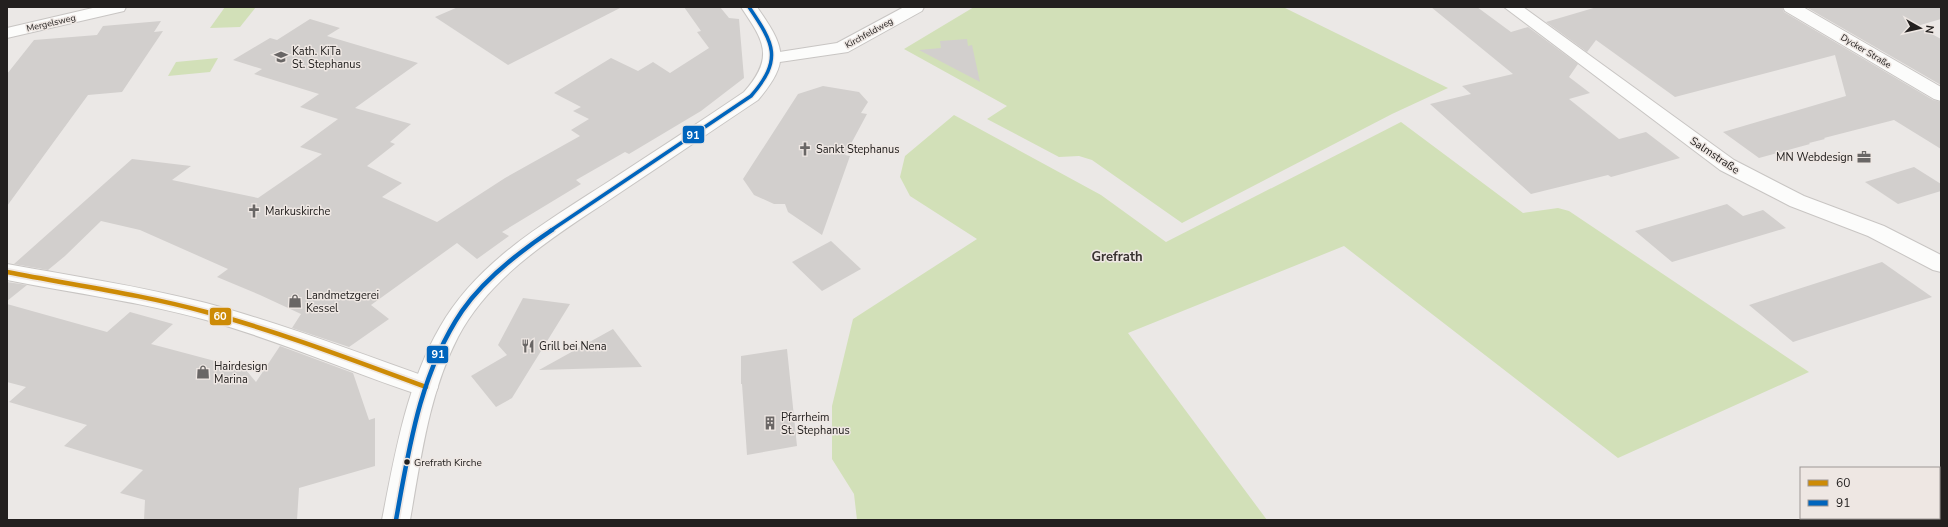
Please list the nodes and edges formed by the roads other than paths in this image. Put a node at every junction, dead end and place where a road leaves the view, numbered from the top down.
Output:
1 (118, 7) edge
2 (749, 7) edge
3 (916, 7) edge
4 (1512, 7) edge
5 (1791, 7) edge
6 (7, 33) edge
7 (773, 58) junction
8 (1941, 95) edge
9 (1941, 264) edge
10 (7, 272) edge
11 (426, 387) junction
12 (396, 520) edge

1 - 6 street, Mergelsweg
2 - 7 street
3 - 7 street, Kirchfeldweg
4 - 9 street, Salmstraße
5 - 8 street, Dycker Straße
7 - 11 street
10 - 11 street
11 - 12 street

